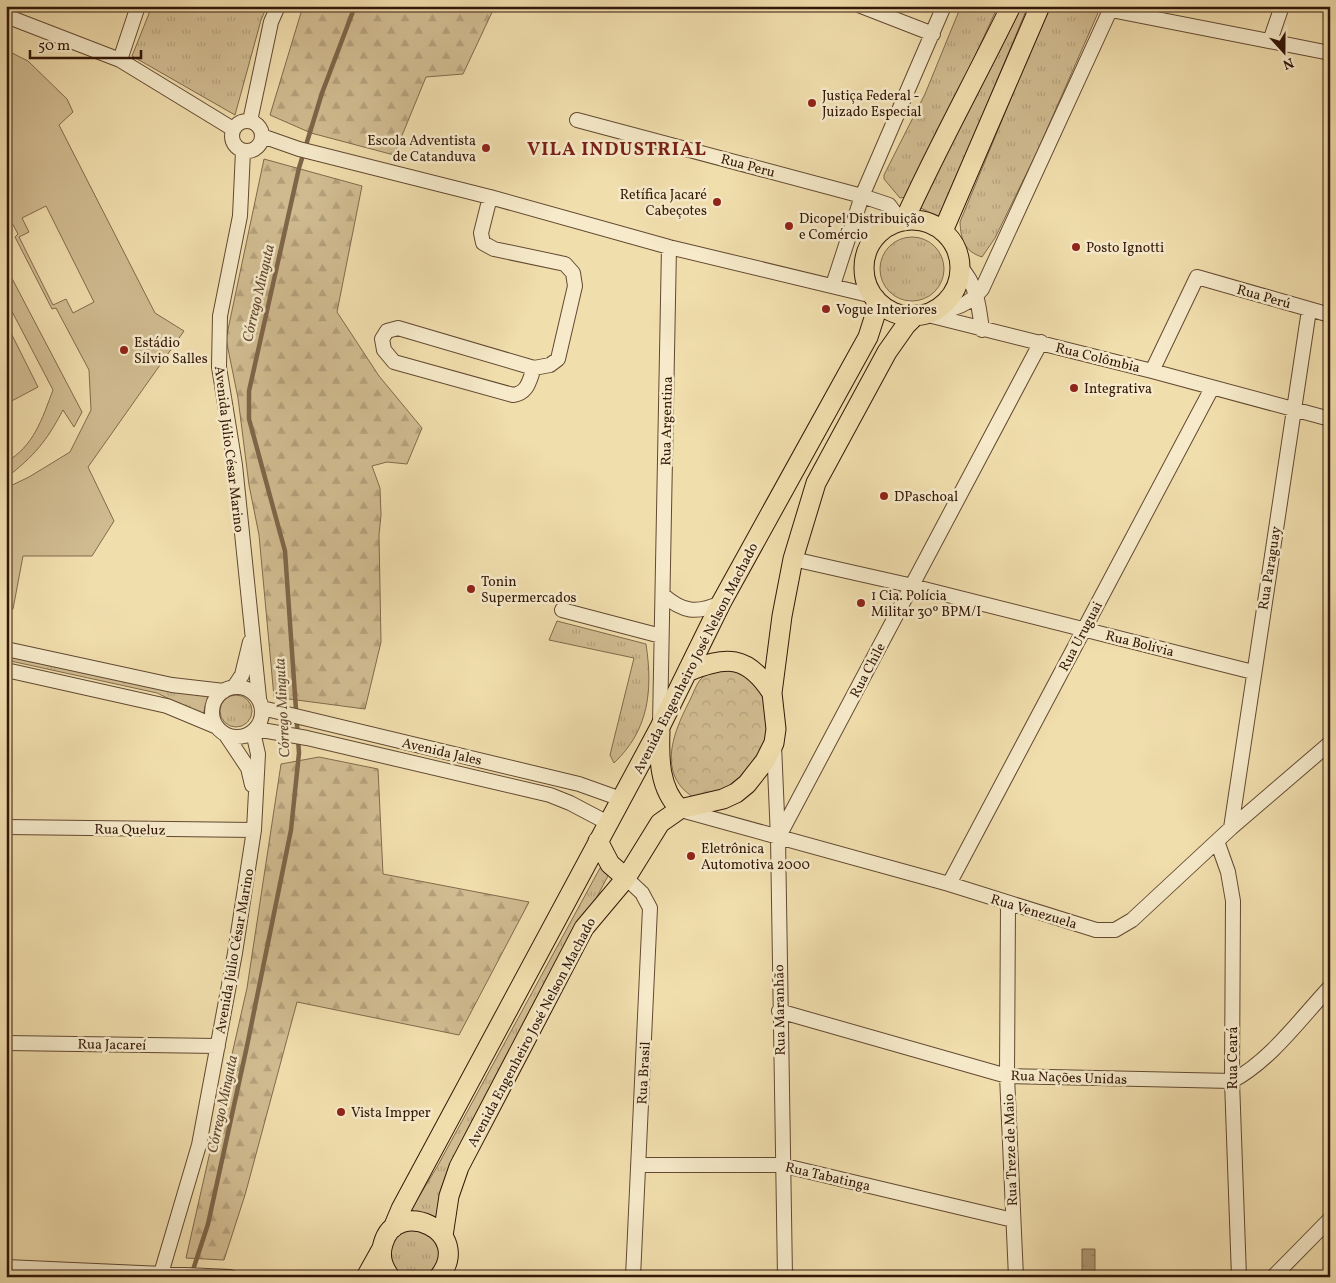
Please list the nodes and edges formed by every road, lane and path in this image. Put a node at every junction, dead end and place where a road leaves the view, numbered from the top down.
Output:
1 (138, 6) edge
2 (278, 6) edge
3 (861, 6) edge
4 (944, 6) edge
5 (1011, 6) edge
6 (1040, 6) edge
7 (1282, 6) edge
8 (1112, 8) edge
9 (6, 16) edge
10 (933, 34) junction
11 (1270, 40) junction
12 (1330, 53) edge
13 (120, 60) junction
14 (576, 120) dead end
15 (250, 121) junction
16 (233, 129) junction
17 (262, 136) junction
18 (243, 150) junction
19 (862, 196) junction
20 (490, 197) junction
21 (897, 223) junction
22 (943, 231) junction
23 (849, 236) junction
24 (669, 247) junction
25 (960, 267) junction
26 (833, 285) junction
27 (976, 296) junction
28 (874, 297) junction
29 (1309, 310) junction
30 (924, 313) junction
31 (1330, 315) edge
32 (982, 330) junction
33 (1041, 342) junction
34 (534, 368) junction
35 (1152, 371) junction
36 (1212, 388) junction
37 (1293, 410) junction
38 (1330, 419) edge
39 (793, 559) junction
40 (911, 586) junction
41 (663, 594) junction
42 (721, 603) junction
43 (562, 610) dead end
44 (253, 629) junction
45 (1084, 629) junction
46 (661, 636) junction
47 (6, 649) edge
48 (6, 670) edge
49 (687, 672) junction
50 (1253, 672) junction
51 (229, 689) junction
52 (772, 693) junction
53 (261, 703) junction
54 (215, 726) junction
55 (660, 727) junction
56 (255, 730) junction
57 (226, 735) junction
58 (774, 743) junction
59 (1330, 743) edge
60 (256, 799) junction
61 (621, 799) junction
62 (680, 810) junction
63 (608, 823) junction
64 (6, 827) edge
65 (1231, 828) junction
66 (254, 830) junction
67 (778, 838) junction
68 (598, 841) junction
69 (1217, 841) junction
70 (626, 878) junction
71 (949, 884) junction
72 (1008, 904) junction
73 (1330, 987) edge
74 (779, 1011) junction
75 (6, 1043) edge
76 (218, 1046) junction
77 (1008, 1076) junction
78 (1232, 1081) junction
79 (638, 1165) junction
80 (781, 1165) junction
81 (1330, 1219) edge
82 (1013, 1220) junction
83 (393, 1228) junction
84 (443, 1236) junction
85 (381, 1250) junction
86 (6, 1267) edge
87 (161, 1274) edge
88 (443, 1274) edge
89 (223, 1276) edge
90 (366, 1277) edge
91 (390, 1277) edge
92 (633, 1277) edge
93 (785, 1277) edge
94 (1016, 1277) edge
95 (1239, 1277) edge
96 (1273, 1277) edge

1 - 13 street
2 - 15 street
3 - 10 street
4 - 10 street
5 - 21 main road
6 - 22 main road
7 - 11 street
8 - 11 street
8 - 27 street
9 - 13 street
10 - 19 street
11 - 12 street
13 - 16 street
14 - 19 street, Rua Peru
15 - 16 street
15 - 17 street
16 - 18 street
17 - 18 street
17 - 20 street
18 - 44 street, Avenida Júlio César Marino
19 - 21 street, Rua Peru
19 - 23 street
20 - 24 street
20 - 34 street
21 - 22 main road
21 - 23 street
21 - 28 main road
22 - 25 main road
23 - 26 street
24 - 26 street
24 - 41 street, Rua Argentina
25 - 27 street
25 - 30 main road
26 - 28 street
27 - 30 street
27 - 32 street
28 - 30 main road
28 - 42 main road, Avenida Engenheiro José Nelson Machado
29 - 31 street, Rua Perú
29 - 35 street, Rua Perú
29 - 37 street, Rua Paraguay
30 - 32 street, Rua Colômbia
30 - 39 main road, Avenida Engenheiro José Nelson Machado
32 - 33 street, Rua Colômbia
33 - 35 street, Rua Colômbia
33 - 40 street, Rua Chile
34 - 34 street
35 - 36 street, Rua Colômbia
36 - 37 street, Rua Colômbia
36 - 45 street, Rua Uruguai
37 - 38 street, Rua Colômbia
37 - 50 street, Rua Paraguay
39 - 40 street, Rua Bolívia
39 - 52 main road, Avenida Engenheiro José Nelson Machado
40 - 45 street, Rua Bolívia
40 - 67 street, Rua Chile
41 - 42 street
41 - 46 street, Rua Argentina
42 - 49 main road, Avenida Engenheiro José Nelson Machado
43 - 46 street
44 - 51 street, Avenida Júlio César Marino
44 - 53 street, Avenida Júlio César Marino
45 - 50 street, Rua Bolívia
45 - 71 street, Rua Uruguai
46 - 55 street, Rua Argentina
47 - 51 street
48 - 54 street
49 - 52 main road
49 - 55 main road, Avenida Engenheiro José Nelson Machado
50 - 65 street, Rua Paraguay
51 - 53 street
51 - 54 street
52 - 58 main road, Avenida Engenheiro José Nelson Machado
53 - 56 street
53 - 61 street, Avenida Jales
54 - 57 street
55 - 61 main road, Avenida Engenheiro José Nelson Machado
55 - 62 main road
56 - 57 street
56 - 60 street, Avenida Júlio César Marino
56 - 63 street, Avenida Jales
57 - 60 street, Avenida Júlio César Marino
58 - 62 main road, Avenida Engenheiro José Nelson Machado
58 - 67 street, Rua Maranhão
59 - 65 street, Rua Venezuela
60 - 66 street, Avenida Júlio César Marino
61 - 63 main road, Avenida Engenheiro José Nelson Machado
62 - 67 street, Rua Venezuela
62 - 70 main road, Avenida Engenheiro José Nelson Machado
63 - 68 main road, Avenida Engenheiro José Nelson Machado
64 - 66 street, Rua Queluz
65 - 69 street, Rua Venezuela
66 - 76 street, Avenida Júlio César Marino
67 - 71 street, Rua Venezuela
67 - 74 street, Rua Maranhão
68 - 70 main road
68 - 83 main road, Avenida Engenheiro José Nelson Machado
69 - 72 street, Rua Venezuela
69 - 78 street, Rua Ceará
70 - 79 street, Rua Brasil
70 - 84 main road, Avenida Engenheiro José Nelson Machado
71 - 72 street, Rua Venezuela
72 - 77 street, Rua Treze de Maio
73 - 78 street
74 - 77 street, Rua Nações Unidas
74 - 80 street, Rua Maranhão
75 - 76 street, Rua Jacareí
76 - 87 street, Avenida Júlio César Marino
77 - 78 street, Rua Nações Unidas
77 - 82 street, Rua Treze de Maio
78 - 95 street, Rua Ceará
79 - 80 street, Rua Tabatinga
79 - 92 street, Rua Brasil
80 - 82 street, Rua Tabatinga
80 - 93 street, Rua Maranhão
81 - 96 street
82 - 94 street, Rua Treze de Maio
83 - 84 main road
83 - 85 main road, Avenida Engenheiro José Nelson Machado
84 - 88 main road, Avenida Engenheiro José Nelson Machado
85 - 90 main road
85 - 91 main road
86 - 87 street
87 - 89 street

